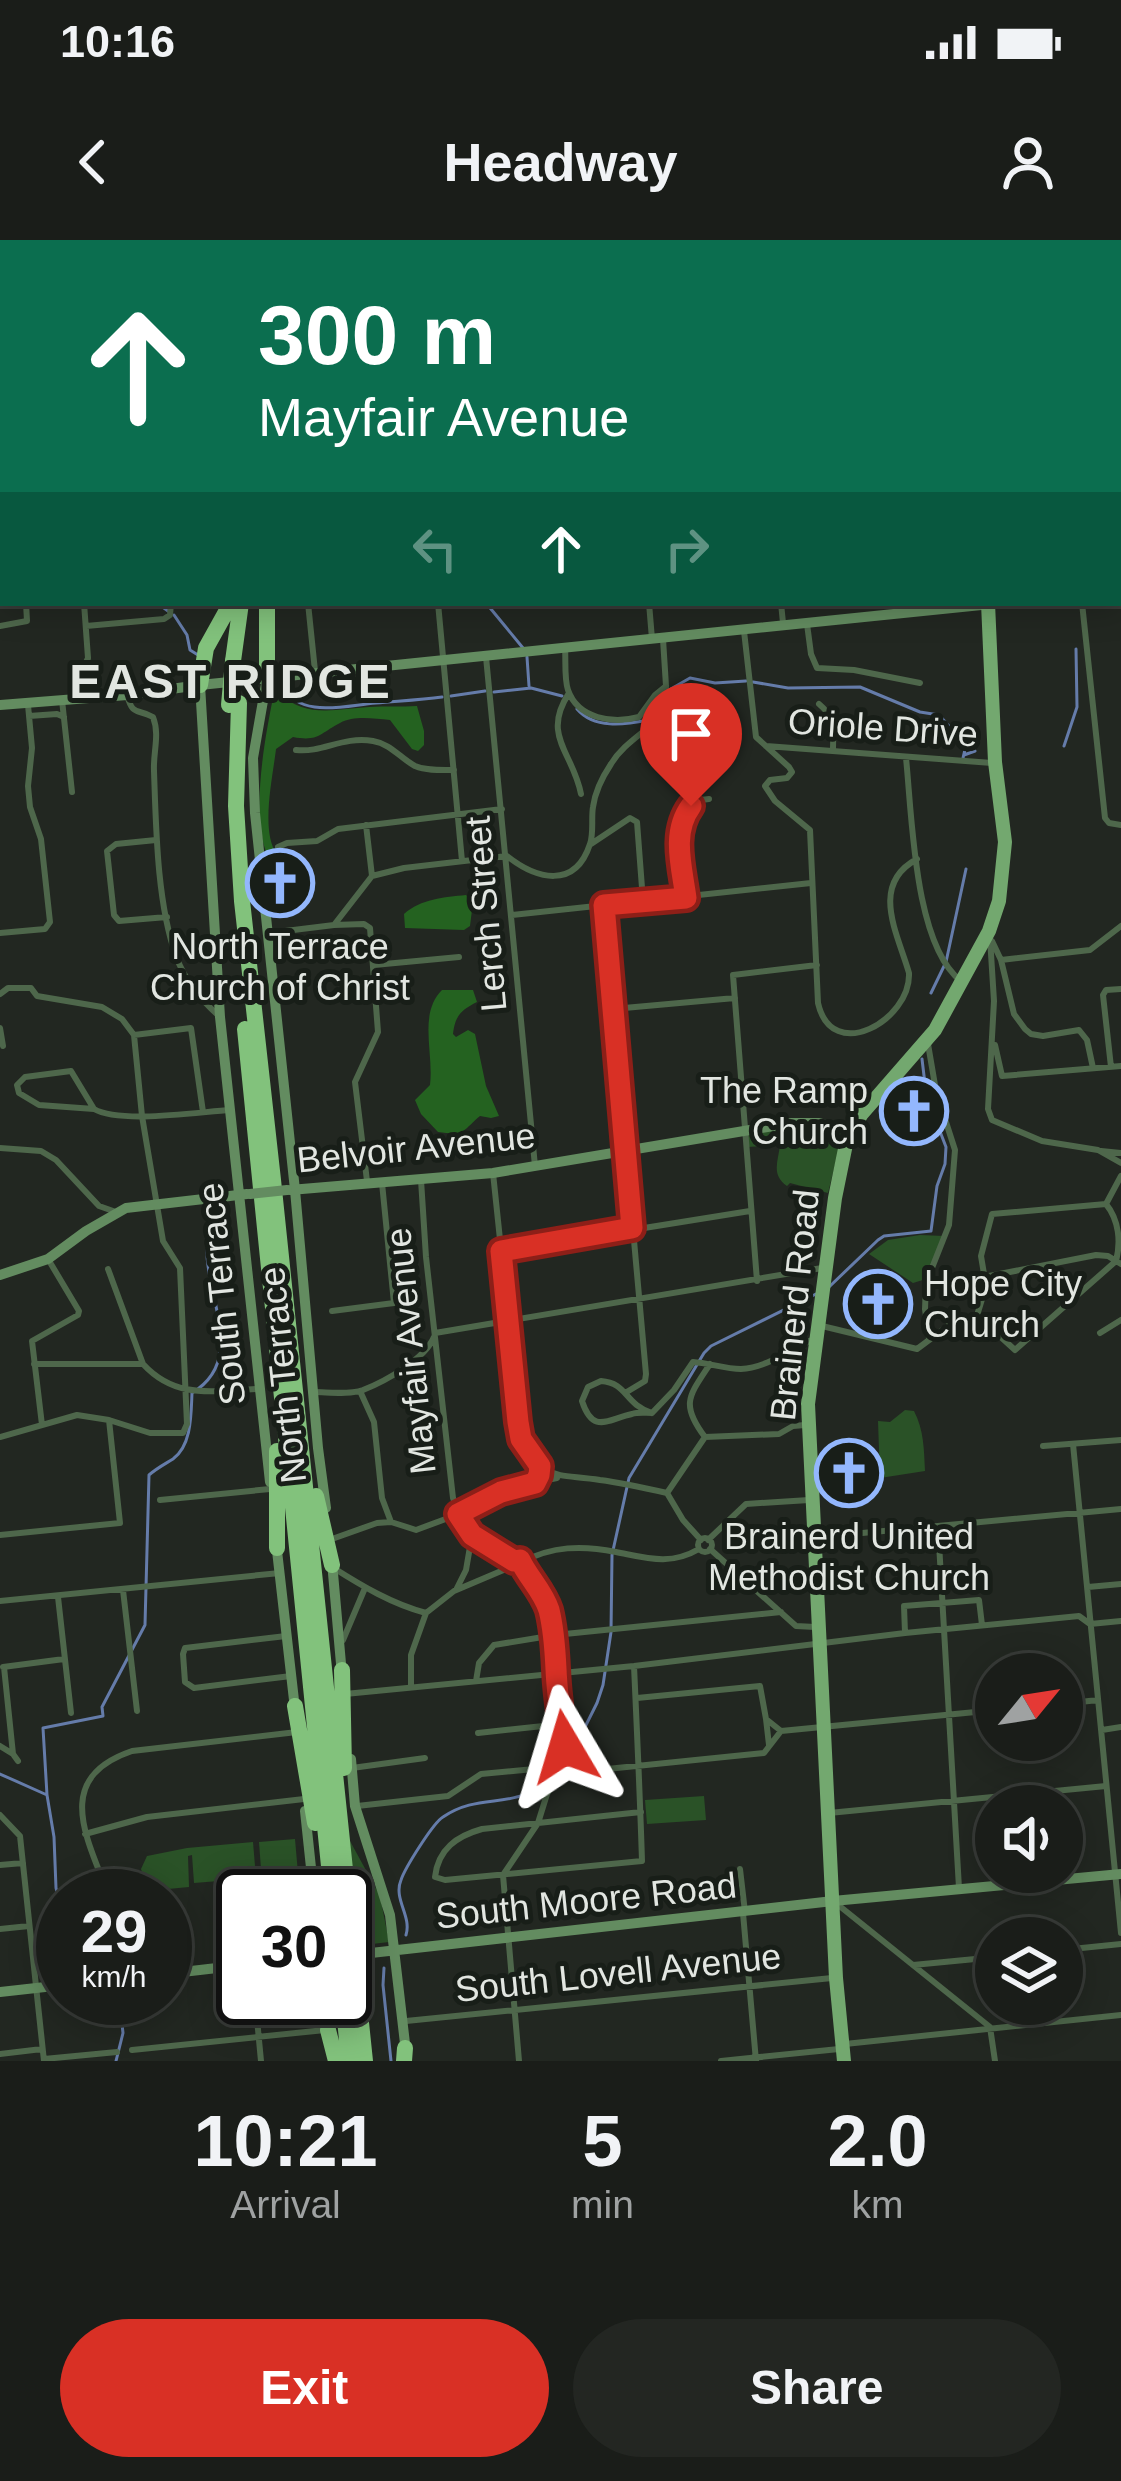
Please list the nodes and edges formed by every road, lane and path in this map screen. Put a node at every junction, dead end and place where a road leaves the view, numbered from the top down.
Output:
1 (26, 606) edge
2 (84, 606) edge
3 (171, 606) edge
4 (229, 606) edge
5 (241, 606) edge
6 (250, 606) edge
7 (267, 606) edge
8 (308, 606) edge
9 (438, 606) edge
10 (650, 606) edge
11 (781, 606) edge
12 (970, 606) edge
13 (988, 606) edge
14 (1082, 606) edge
15 (807, 624) junction
16 (0, 626) edge
17 (86, 626) junction
18 (784, 626) junction
19 (744, 631) junction
20 (657, 639) junction
21 (565, 649) junction
22 (486, 657) junction
23 (88, 658) junction
24 (237, 661) junction
25 (444, 661) junction
26 (315, 673) junction
27 (267, 678) junction
28 (91, 679) dead end
29 (920, 683) dead end
30 (200, 685) junction
31 (666, 686) junction
32 (569, 693) junction
33 (127, 695) junction
34 (77, 699) junction
35 (62, 700) junction
36 (28, 701) junction
37 (234, 704) junction
38 (819, 704) dead end
39 (0, 705) edge
40 (29, 716) junction
41 (64, 717) junction
42 (766, 746) junction
43 (296, 750) dead end
44 (833, 751) junction
45 (906, 758) junction
46 (995, 763) junction
47 (454, 770) junction
48 (72, 792) dead end
49 (581, 794) dead end
50 (709, 799) dead end
51 (502, 809) junction
52 (458, 815) junction
53 (367, 825) junction
54 (1121, 825) edge
55 (156, 840) junction
56 (590, 844) junction
57 (278, 848) dead end
58 (507, 856) junction
59 (917, 859) junction
60 (990, 860) dead end
61 (462, 861) junction
62 (1003, 874) junction
63 (372, 876) junction
64 (811, 883) junction
65 (686, 898) junction
66 (643, 901) junction
67 (604, 905) junction
68 (512, 915) junction
69 (167, 917) junction
70 (334, 925) junction
71 (1121, 926) edge
72 (0, 933) edge
73 (266, 933) junction
74 (990, 934) junction
75 (459, 957) dead end
76 (974, 958) junction
77 (996, 958) junction
78 (374, 965) junction
79 (817, 965) junction
80 (961, 981) junction
81 (1121, 989) edge
82 (0, 994) edge
83 (735, 998) junction
84 (613, 1009) junction
85 (220, 1017) junction
86 (0, 1028) edge
87 (134, 1035) junction
88 (993, 1035) junction
89 (928, 1040) junction
90 (3, 1046) edge
91 (1111, 1066) junction
92 (1121, 1066) edge
93 (1093, 1068) junction
94 (94, 1109) junction
95 (230, 1109) junction
96 (202, 1112) junction
97 (142, 1116) junction
98 (743, 1131) junction
99 (852, 1132) junction
100 (0, 1148) edge
101 (1098, 1150) junction
102 (625, 1152) junction
103 (1121, 1154) edge
104 (1121, 1163) edge
105 (535, 1166) junction
106 (493, 1173) junction
107 (1121, 1176) edge
108 (421, 1180) junction
109 (368, 1182) junction
110 (382, 1182) junction
111 (291, 1190) junction
112 (246, 1194) junction
113 (1106, 1204) junction
114 (156, 1205) junction
115 (750, 1211) junction
116 (116, 1212) junction
117 (632, 1228) junction
118 (501, 1251) junction
119 (48, 1259) junction
120 (1119, 1263) edge
121 (825, 1268) junction
122 (108, 1269) dead end
123 (0, 1275) edge
124 (268, 1277) junction
125 (984, 1277) junction
126 (757, 1281) junction
127 (640, 1300) junction
128 (332, 1311) dead end
129 (1121, 1320) edge
130 (508, 1322) junction
131 (975, 1322) junction
132 (818, 1332) junction
133 (435, 1333) junction
134 (1100, 1333) dead end
135 (929, 1338) junction
136 (703, 1362) junction
137 (34, 1364) junction
138 (143, 1364) junction
139 (260, 1389) junction
140 (186, 1391) junction
141 (304, 1391) junction
142 (360, 1391) junction
143 (626, 1394) junction
144 (652, 1413) junction
145 (619, 1419) junction
146 (109, 1420) junction
147 (43, 1425) junction
148 (809, 1425) junction
149 (0, 1437) edge
150 (705, 1437) junction
151 (1121, 1440) edge
152 (1073, 1444) junction
153 (1042, 1446) dead end
154 (540, 1466) junction
155 (560, 1478) junction
156 (535, 1483) junction
157 (270, 1489) junction
158 (667, 1493) junction
159 (813, 1499) junction
160 (160, 1500) dead end
161 (1121, 1508) edge
162 (1078, 1513) junction
163 (458, 1514) junction
164 (391, 1522) junction
165 (938, 1526) junction
166 (0, 1535) edge
167 (472, 1535) junction
168 (815, 1538) junction
169 (330, 1539) junction
170 (705, 1545) junction
171 (277, 1548) junction
172 (518, 1564) junction
173 (332, 1566) junction
174 (280, 1573) junction
175 (1121, 1584) edge
176 (365, 1588) junction
177 (1088, 1588) junction
178 (123, 1590) junction
179 (454, 1591) junction
180 (58, 1597) junction
181 (0, 1601) edge
182 (943, 1603) junction
183 (1089, 1607) junction
184 (781, 1612) junction
185 (427, 1613) junction
186 (1079, 1616) junction
187 (1121, 1621) edge
188 (1090, 1624) junction
189 (982, 1626) junction
190 (943, 1630) junction
191 (555, 1634) junction
192 (904, 1634) junction
193 (286, 1636) junction
194 (814, 1636) junction
195 (339, 1649) junction
196 (64, 1659) junction
197 (634, 1666) junction
198 (2, 1667) edge
199 (342, 1670) junction
200 (556, 1671) junction
201 (291, 1676) junction
202 (476, 1681) junction
203 (411, 1686) junction
204 (345, 1694) junction
205 (636, 1698) junction
206 (1099, 1700) junction
207 (1083, 1702) edge
208 (295, 1706) junction
209 (137, 1711) dead end
210 (975, 1712) edge
211 (70, 1713) dead end
212 (948, 1714) junction
213 (766, 1719) junction
214 (562, 1724) junction
215 (825, 1726) junction
216 (1121, 1727) edge
217 (1102, 1730) junction
218 (781, 1731) junction
219 (297, 1732) junction
220 (478, 1733) dead end
221 (0, 1745) edge
222 (769, 1745) junction
223 (425, 1758) dead end
224 (639, 1766) junction
225 (352, 1768) junction
226 (557, 1770) junction
227 (1107, 1786) junction
228 (304, 1798) junction
229 (952, 1801) junction
230 (355, 1806) junction
231 (641, 1812) junction
232 (829, 1813) junction
233 (1, 1816) edge
234 (538, 1823) junction
235 (340, 1828) junction
236 (85, 1834) junction
237 (23, 1863) junction
238 (0, 1865) edge
239 (99, 1869) edge
240 (311, 1869) edge
241 (324, 1869) edge
242 (327, 1869) edge
243 (740, 1870) dead end
244 (503, 1875) junction
245 (1119, 1875) edge
246 (959, 1890) junction
247 (833, 1901) junction
248 (744, 1913) junction
249 (29, 1926) junction
250 (0, 1929) edge
251 (1121, 1934) edge
252 (507, 1939) junction
253 (1121, 1944) edge
254 (1083, 1948) edge
255 (394, 1951) junction
256 (372, 1953) edge
257 (975, 1959) edge
258 (913, 1965) junction
259 (836, 1978) junction
260 (750, 1987) junction
261 (36, 1988) joint
262 (0, 1992) edge
263 (514, 2010) junction
264 (1121, 2015) edge
265 (406, 2021) dead end
266 (40, 2025) edge
267 (257, 2025) edge
268 (327, 2025) edge
269 (346, 2025) edge
270 (990, 2027) junction
271 (328, 2030) junction
272 (258, 2037) junction
273 (132, 2050) dead end
274 (843, 2051) edge
275 (117, 2052) dead end
276 (0, 2054) edge
277 (43, 2056) edge
278 (406, 2057) edge
279 (756, 2059) edge
280 (261, 2061) edge
281 (333, 2061) edge
282 (349, 2061) edge
283 (364, 2061) edge
284 (519, 2061) edge
285 (721, 2061) edge
286 (995, 2061) edge

1 - 16 street
2 - 17 street
3 - 17 street
4 - 30 highway
5 - 24 highway
6 - 24 highway
7 - 27 highway
8 - 26 street
9 - 25 street
10 - 20 street
11 - 18 street
12 - 15 street
13 - 46 main road, Brainerd Road
14 - 54 street
15 - 18 street
15 - 29 street
17 - 23 street
18 - 19 street
19 - 20 street
19 - 42 street
20 - 21 street
20 - 31 street
21 - 22 street
21 - 32 street
22 - 25 street
22 - 51 street, Lerch Street
23 - 28 street
23 - 34 street
24 - 37 highway, bridge
25 - 26 street
25 - 47 street
26 - 27 street
27 - 30 street
27 - 73 street, North Terrace
30 - 33 street
30 - 85 street, South Terrace
31 - 32 street
31 - 56 street
32 - 49 street
33 - 34 street
33 - 55 street
34 - 35 street
35 - 36 street
35 - 41 street
36 - 39 street
36 - 40 street
37 - 124 highway
37 - 141 highway
38 - 44 street
40 - 41 street
40 - 72 street
41 - 48 street
42 - 44 street, Oriole Drive
42 - 64 street
43 - 47 street
44 - 45 street, Oriole Drive
45 - 46 street, Oriole Drive
45 - 59 street
46 - 62 main road, Brainerd Road
47 - 52 street
50 - 65 street
51 - 52 street
51 - 58 street, Lerch Street
52 - 53 street
52 - 61 street
53 - 57 street
53 - 63 street
55 - 69 street
55 - 69 street
56 - 58 street
56 - 66 street
58 - 61 street
58 - 68 street, Lerch Street
59 - 79 street
59 - 80 street
60 - 62 main road
61 - 63 street
62 - 74 main road, Brainerd Road
63 - 70 street
64 - 65 street
64 - 79 street
65 - 66 street
66 - 67 street
67 - 68 street
67 - 84 street
68 - 105 street, Lerch Street
69 - 85 street
70 - 73 street
70 - 78 street
71 - 77 street
73 - 111 street, North Terrace
74 - 76 main road, Brainerd Road
74 - 77 street
75 - 78 street
76 - 77 main road
76 - 80 main road, Brainerd Road
77 - 88 street
77 - 93 street
78 - 109 street
79 - 83 street
80 - 89 main road, Brainerd Road
81 - 91 street
82 - 87 street
83 - 84 street
83 - 98 street
84 - 102 street
85 - 95 street, South Terrace
86 - 90 street
87 - 96 street
87 - 97 street
88 - 93 street
88 - 101 street
89 - 99 main road, Brainerd Road
89 - 135 street
91 - 92 street
91 - 93 street
94 - 94 street
94 - 97 street
95 - 96 street
95 - 112 street, South Terrace
96 - 97 street
97 - 114 street
98 - 99 street, Belvoir Avenue
98 - 102 street, Belvoir Avenue
98 - 115 street
99 - 121 main road, Brainerd Road
100 - 116 street
101 - 103 street
101 - 104 street
102 - 105 street, Belvoir Avenue
102 - 117 street
105 - 106 street, Belvoir Avenue
106 - 108 street, Belvoir Avenue
106 - 118 street
107 - 113 street
108 - 110 street, Belvoir Avenue
108 - 133 street, Mayfair Avenue
109 - 110 street, Belvoir Avenue
109 - 111 street, Belvoir Avenue
110 - 128 street
111 - 112 street, Belvoir Avenue, bridge
111 - 141 street, North Terrace
112 - 114 street, Belvoir Avenue
112 - 139 street, South Terrace
113 - 120 street
113 - 125 street
114 - 116 street, Belvoir Avenue
114 - 140 street
115 - 117 street
115 - 126 street
116 - 119 street, Belvoir Avenue
117 - 118 street
117 - 127 street
118 - 130 street
119 - 123 street, Belvoir Avenue
119 - 137 street
120 - 125 street
120 - 131 street
121 - 126 street
121 - 132 main road, Brainerd Road
122 - 138 street
124 - 171 highway
124 - 242 highway
125 - 131 street
126 - 127 street
127 - 130 street
127 - 143 street
129 - 134 street
130 - 133 street
130 - 154 street
131 - 135 street
132 - 135 street
132 - 136 street
132 - 148 main road, Brainerd Road
133 - 142 street
133 - 163 street, Mayfair Avenue
136 - 144 street
136 - 150 street
137 - 138 street
137 - 147 street
138 - 140 street
139 - 140 street
139 - 157 street, South Terrace
140 - 146 street
141 - 142 street
141 - 169 street, North Terrace
141 - 173 highway
141 - 235 highway
142 - 164 street
143 - 144 street
143 - 145 street
143 - 145 street
144 - 145 street
146 - 147 street
146 - 166 street
147 - 149 street
148 - 150 street
148 - 159 main road, Brainerd Road
150 - 158 street
151 - 152 street
152 - 153 street
152 - 162 street
154 - 155 street
154 - 156 street
155 - 156 street
155 - 158 street
156 - 163 street
157 - 160 street
157 - 171 street, South Terrace
158 - 170 street
159 - 168 main road, Brainerd Road
159 - 170 street
161 - 162 street
162 - 165 street
162 - 177 street
163 - 164 street
163 - 167 street, Mayfair Avenue
164 - 169 street
165 - 168 street
165 - 182 street
167 - 172 street, Mayfair Avenue
167 - 179 street
168 - 194 main road, Brainerd Road
169 - 173 street, North Terrace
170 - 172 street
170 - 184 street
171 - 174 street, South Terrace
172 - 179 street
172 - 191 street, Mayfair Avenue
173 - 176 street
173 - 195 street, North Terrace
174 - 178 street
174 - 193 street, South Terrace
175 - 177 street
176 - 185 street
176 - 195 street
177 - 183 street
178 - 180 street
178 - 209 street
179 - 185 street
180 - 181 street
180 - 196 street
182 - 189 street
182 - 190 street
182 - 192 street
183 - 186 street
183 - 188 street
184 - 191 street
184 - 194 street
185 - 203 street
186 - 188 street
186 - 189 street
187 - 188 street
188 - 206 street
189 - 190 street
190 - 192 street
190 - 212 street
191 - 200 street, Mayfair Avenue
191 - 202 street
192 - 194 street
193 - 201 street, South Terrace
193 - 201 street
194 - 197 street
194 - 215 main road, Brainerd Road
195 - 199 street, North Terrace
196 - 198 street
196 - 211 street
197 - 200 street
197 - 205 street
198 - 221 street
199 - 204 street, North Terrace
199 - 235 highway
200 - 202 street
200 - 214 street, Mayfair Avenue
201 - 208 street, South Terrace
202 - 203 street
203 - 204 street
204 - 225 street, North Terrace
205 - 213 street
205 - 224 street
206 - 207 street
206 - 217 street
208 - 219 street, South Terrace
208 - 241 highway
210 - 212 street
212 - 215 street
212 - 229 street
213 - 218 street
213 - 222 street
214 - 220 street
214 - 226 street, Mayfair Avenue
215 - 218 street
215 - 232 main road, Brainerd Road
216 - 217 street
217 - 227 street
218 - 222 street
219 - 228 street, South Terrace
219 - 236 street
222 - 224 street
223 - 225 street
224 - 226 street
224 - 231 street
225 - 230 street, North Terrace
226 - 230 street
226 - 234 street, Mayfair Avenue
227 - 229 street
227 - 245 street
228 - 236 street
228 - 240 street, South Terrace
229 - 232 street
229 - 246 street
230 - 255 street, North Terrace
231 - 234 street
231 - 244 street
232 - 247 main road, Brainerd Road
233 - 237 street
234 - 244 street, Mayfair Avenue
234 - 244 street
235 - 283 highway
236 - 239 street
237 - 238 street
237 - 249 street
243 - 248 street
244 - 252 street
245 - 246 street, South Moore Road
245 - 251 street
246 - 247 street, South Moore Road
247 - 248 street, South Moore Road
247 - 258 street
247 - 259 main road, Brainerd Road
248 - 252 street, South Moore Road
248 - 260 street
249 - 250 street
249 - 261 street
252 - 255 street, South Moore Road
252 - 263 street
253 - 254 street
255 - 256 street, South Moore Road, bridge
255 - 278 street, North Terrace
257 - 258 street
258 - 270 street
259 - 260 street, South Lovell Avenue
259 - 274 main road, Brainerd Road
260 - 263 street, South Lovell Avenue
260 - 279 street
261 - 262 street
263 - 265 street, South Lovell Avenue
263 - 284 street
264 - 270 street
266 - 277 street
267 - 272 street
268 - 271 street
269 - 282 highway
270 - 274 street
270 - 286 street
271 - 272 street
271 - 281 highway
272 - 273 street
272 - 280 street
274 - 279 street
275 - 277 street
276 - 277 street
279 - 285 street

